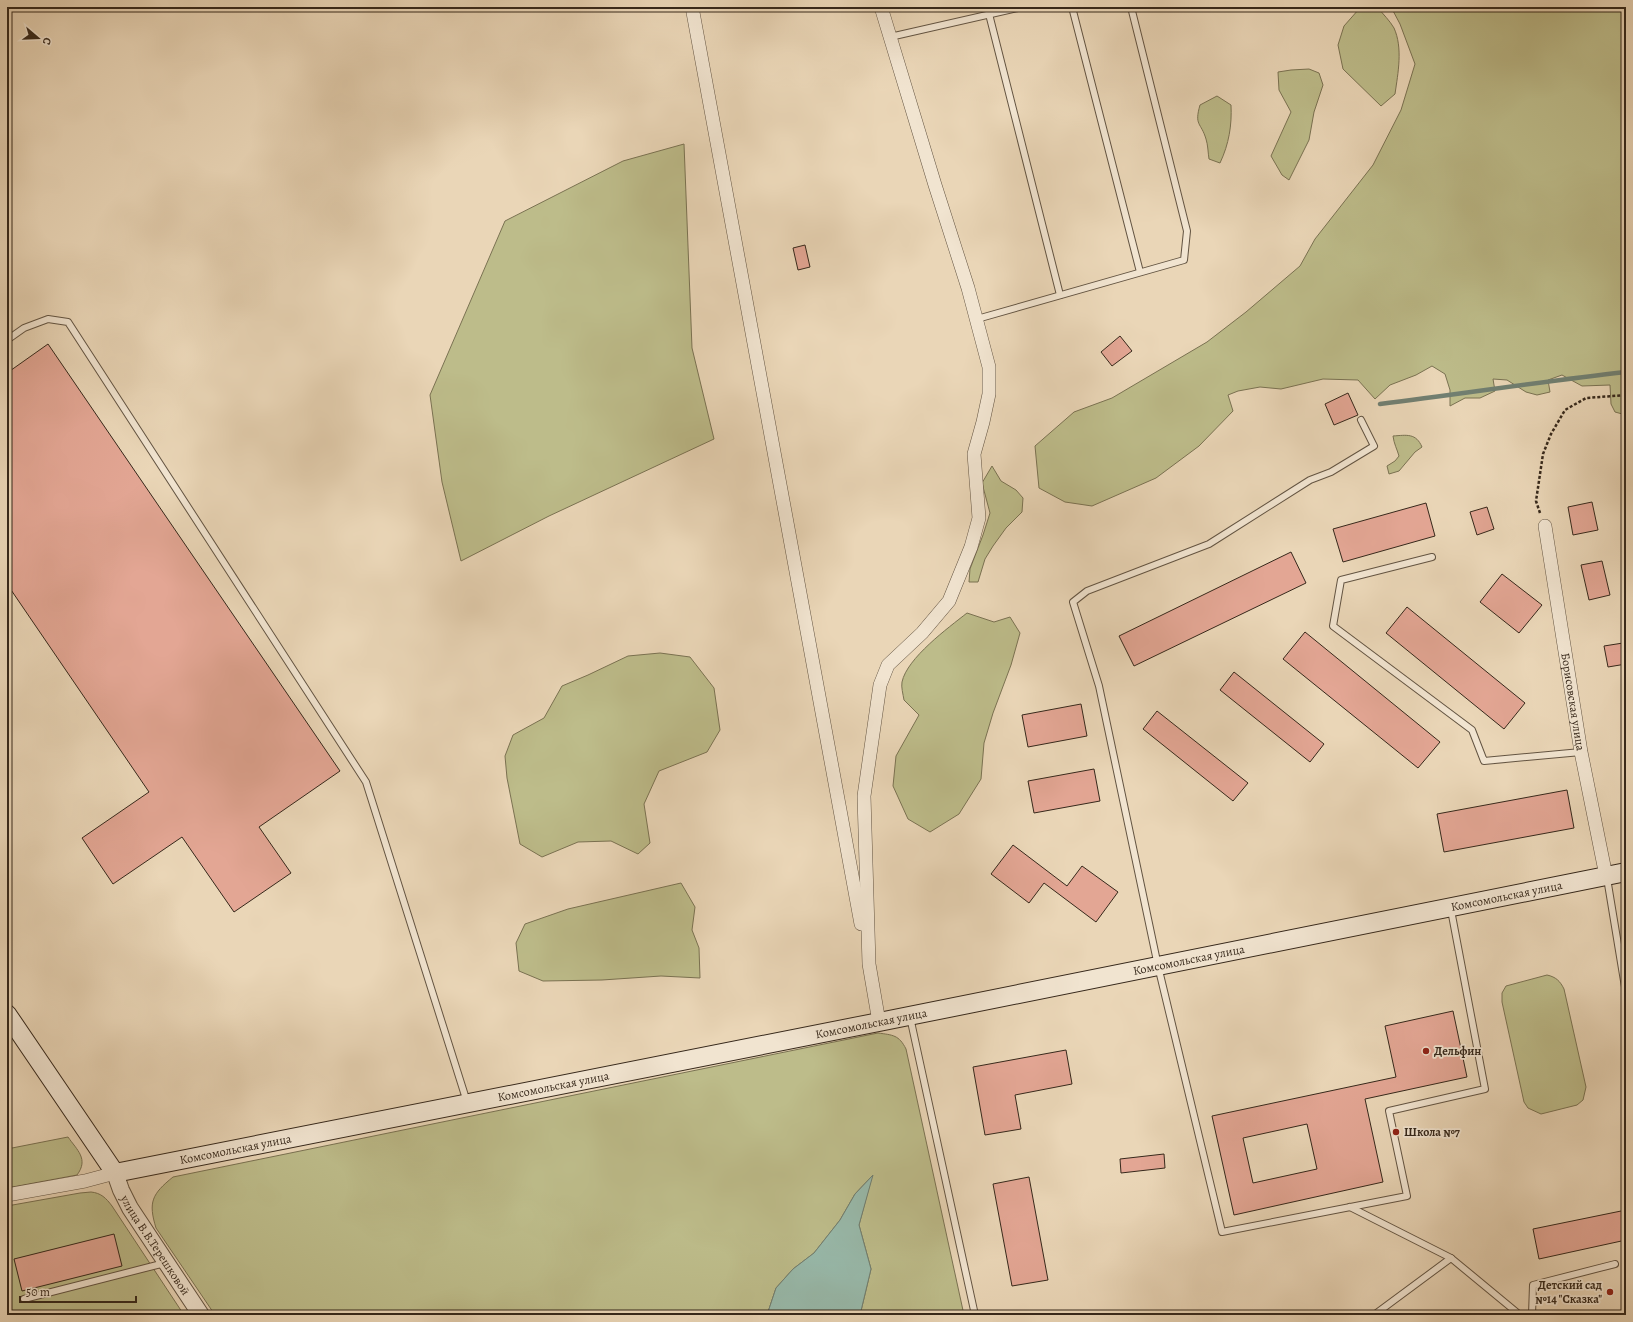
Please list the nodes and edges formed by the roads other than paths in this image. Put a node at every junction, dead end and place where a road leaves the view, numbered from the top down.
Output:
1 (692, 7) edge
2 (881, 7) edge
3 (1022, 7) edge
4 (1072, 7) edge
5 (1131, 7) edge
6 (989, 14) junction
7 (890, 37) junction
8 (1140, 272) junction
9 (1060, 295) junction
10 (976, 319) junction
11 (7, 340) edge
12 (1361, 420) dead end
13 (1545, 526) road end
14 (1432, 558) dead end
15 (1581, 752) junction
16 (1626, 872) edge
17 (1606, 876) junction
18 (1451, 908) junction
19 (869, 964) junction
20 (1158, 966) junction
21 (1626, 993) edge
22 (7, 1014) edge
23 (909, 1016) junction
24 (879, 1022) junction
25 (467, 1103) junction
26 (115, 1173) junction
27 (7, 1195) edge
28 (1350, 1207) junction
29 (1451, 1258) junction
30 (166, 1262) junction
31 (1615, 1264) dead end
32 (24, 1299) dead end
33 (201, 1315) edge
34 (975, 1315) edge
35 (1374, 1315) edge
36 (1520, 1315) edge
37 (1532, 1315) edge

1 - 19 street
2 - 7 street
3 - 6 lane
4 - 8 lane
5 - 8 lane
6 - 7 lane
6 - 9 lane
7 - 10 street
8 - 9 lane
9 - 10 lane
10 - 19 street
11 - 25 lane
12 - 20 lane
13 - 15 street, Борисовская улица
14 - 15 lane
15 - 17 street, Борисовская улица
16 - 17 main road, Комсомольская улица
17 - 18 main road, Комсомольская улица
17 - 21 lane
18 - 20 main road, Комсомольская улица
18 - 28 lane
19 - 24 street
20 - 23 main road, Комсомольская улица
20 - 28 lane
22 - 26 main road
23 - 24 main road, Комсомольская улица
23 - 34 lane
24 - 25 main road, Комсомольская улица
25 - 26 main road, Комсомольская улица
26 - 27 street
26 - 30 street, улица В.В.Терешковой
28 - 29 lane
29 - 35 lane
29 - 36 lane
30 - 32 lane
30 - 33 street, улица В.В.Терешковой
31 - 37 lane

